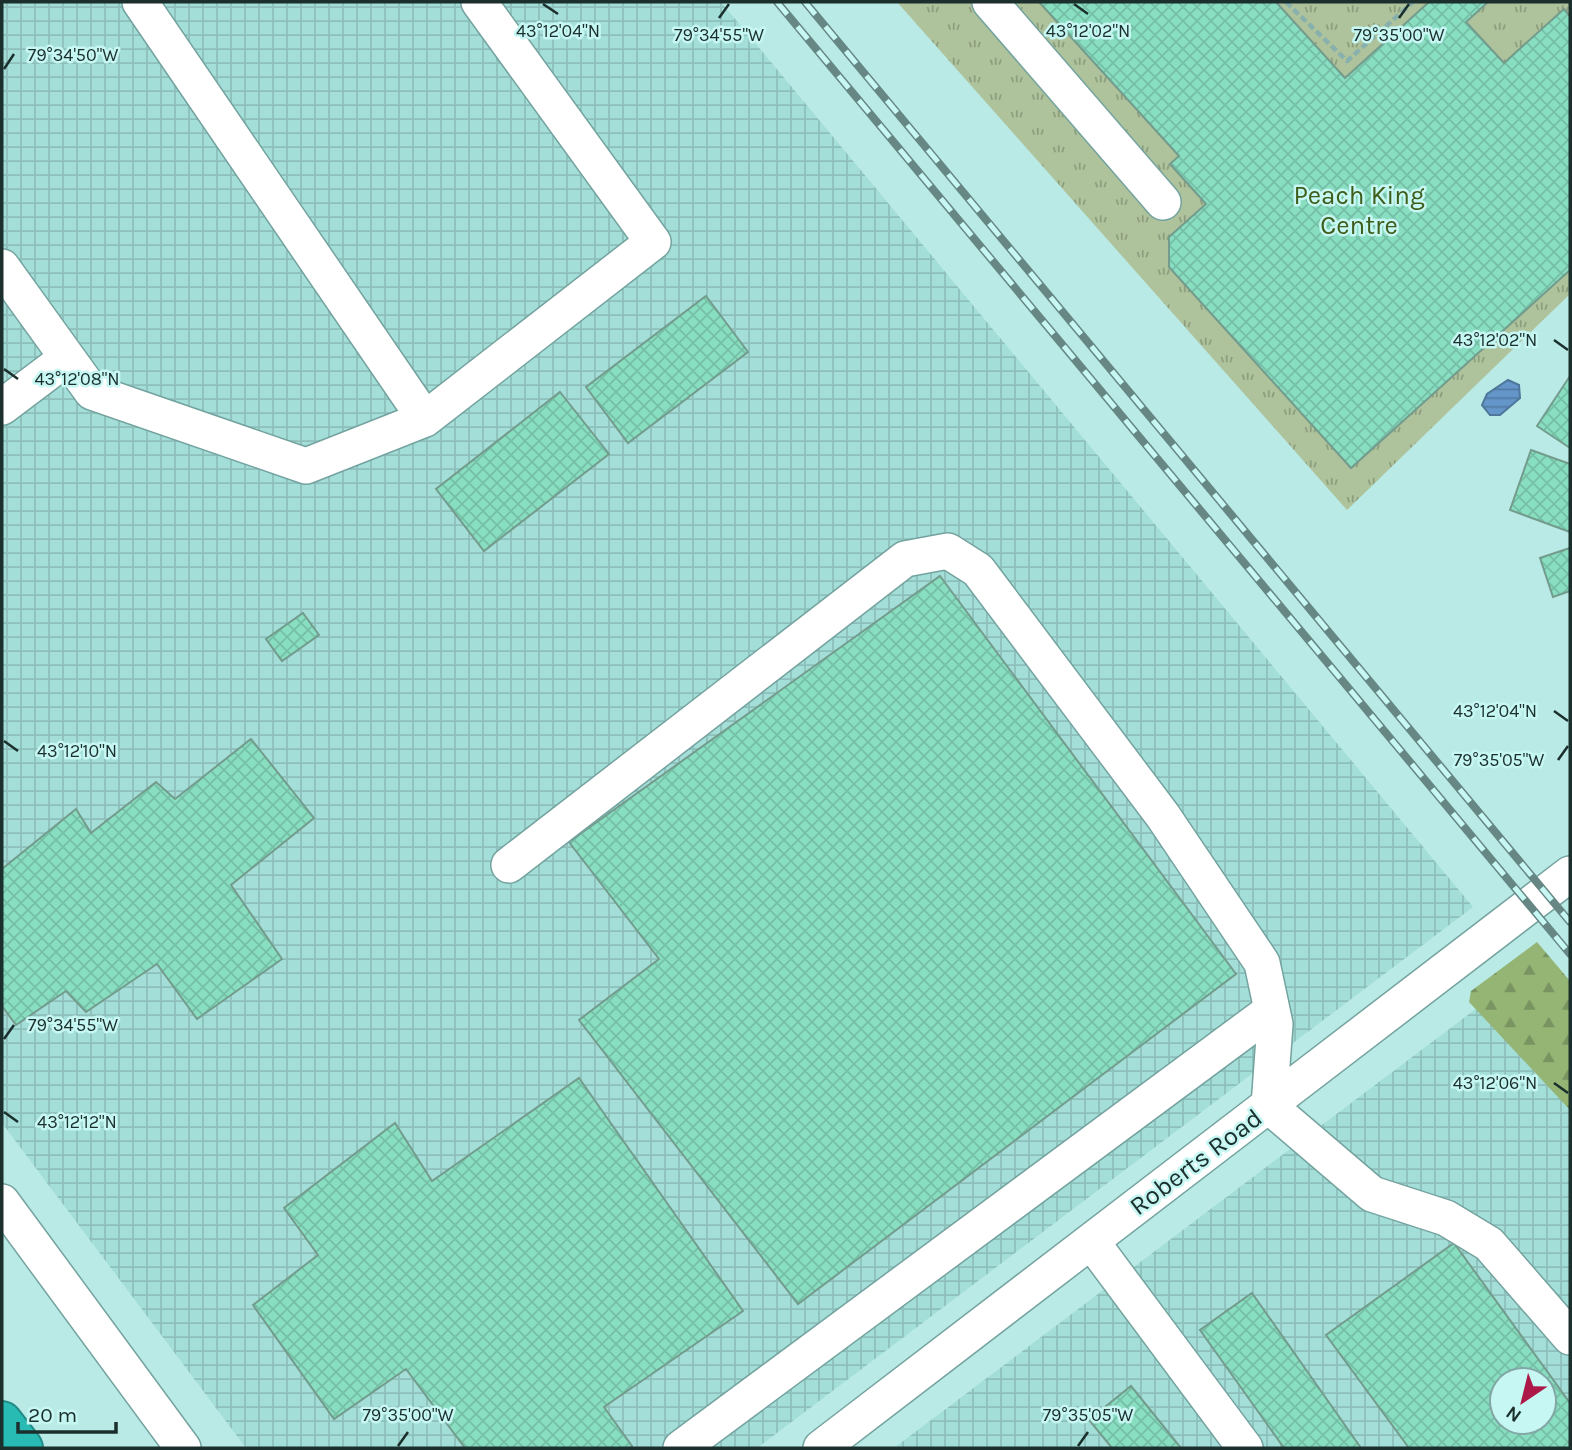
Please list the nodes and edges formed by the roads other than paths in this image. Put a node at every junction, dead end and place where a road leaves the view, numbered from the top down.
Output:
1 (140, 2) edge
2 (479, 2) edge
3 (990, 2) edge
4 (1163, 202) dead end
5 (2, 267) edge
6 (67, 358) junction
7 (2, 407) edge
8 (425, 419) junction
9 (509, 865) dead end
10 (1570, 874) edge
11 (1272, 1010) junction
12 (1269, 1106) junction
13 (2, 1202) edge
14 (1091, 1241) junction
15 (1570, 1337) edge
16 (2, 1421) edge
17 (23, 1448) edge
18 (183, 1448) edge
19 (681, 1448) edge
20 (821, 1448) edge
21 (1245, 1448) edge

1 - 8 street
2 - 8 street
3 - 4 street
5 - 6 street
6 - 7 street
6 - 8 street
9 - 11 street
10 - 12 street, Roberts Road
11 - 12 street
11 - 19 street
12 - 14 street, Roberts Road
12 - 15 street
13 - 18 street
14 - 20 street, Roberts Road
14 - 21 street
16 - 17 highway

